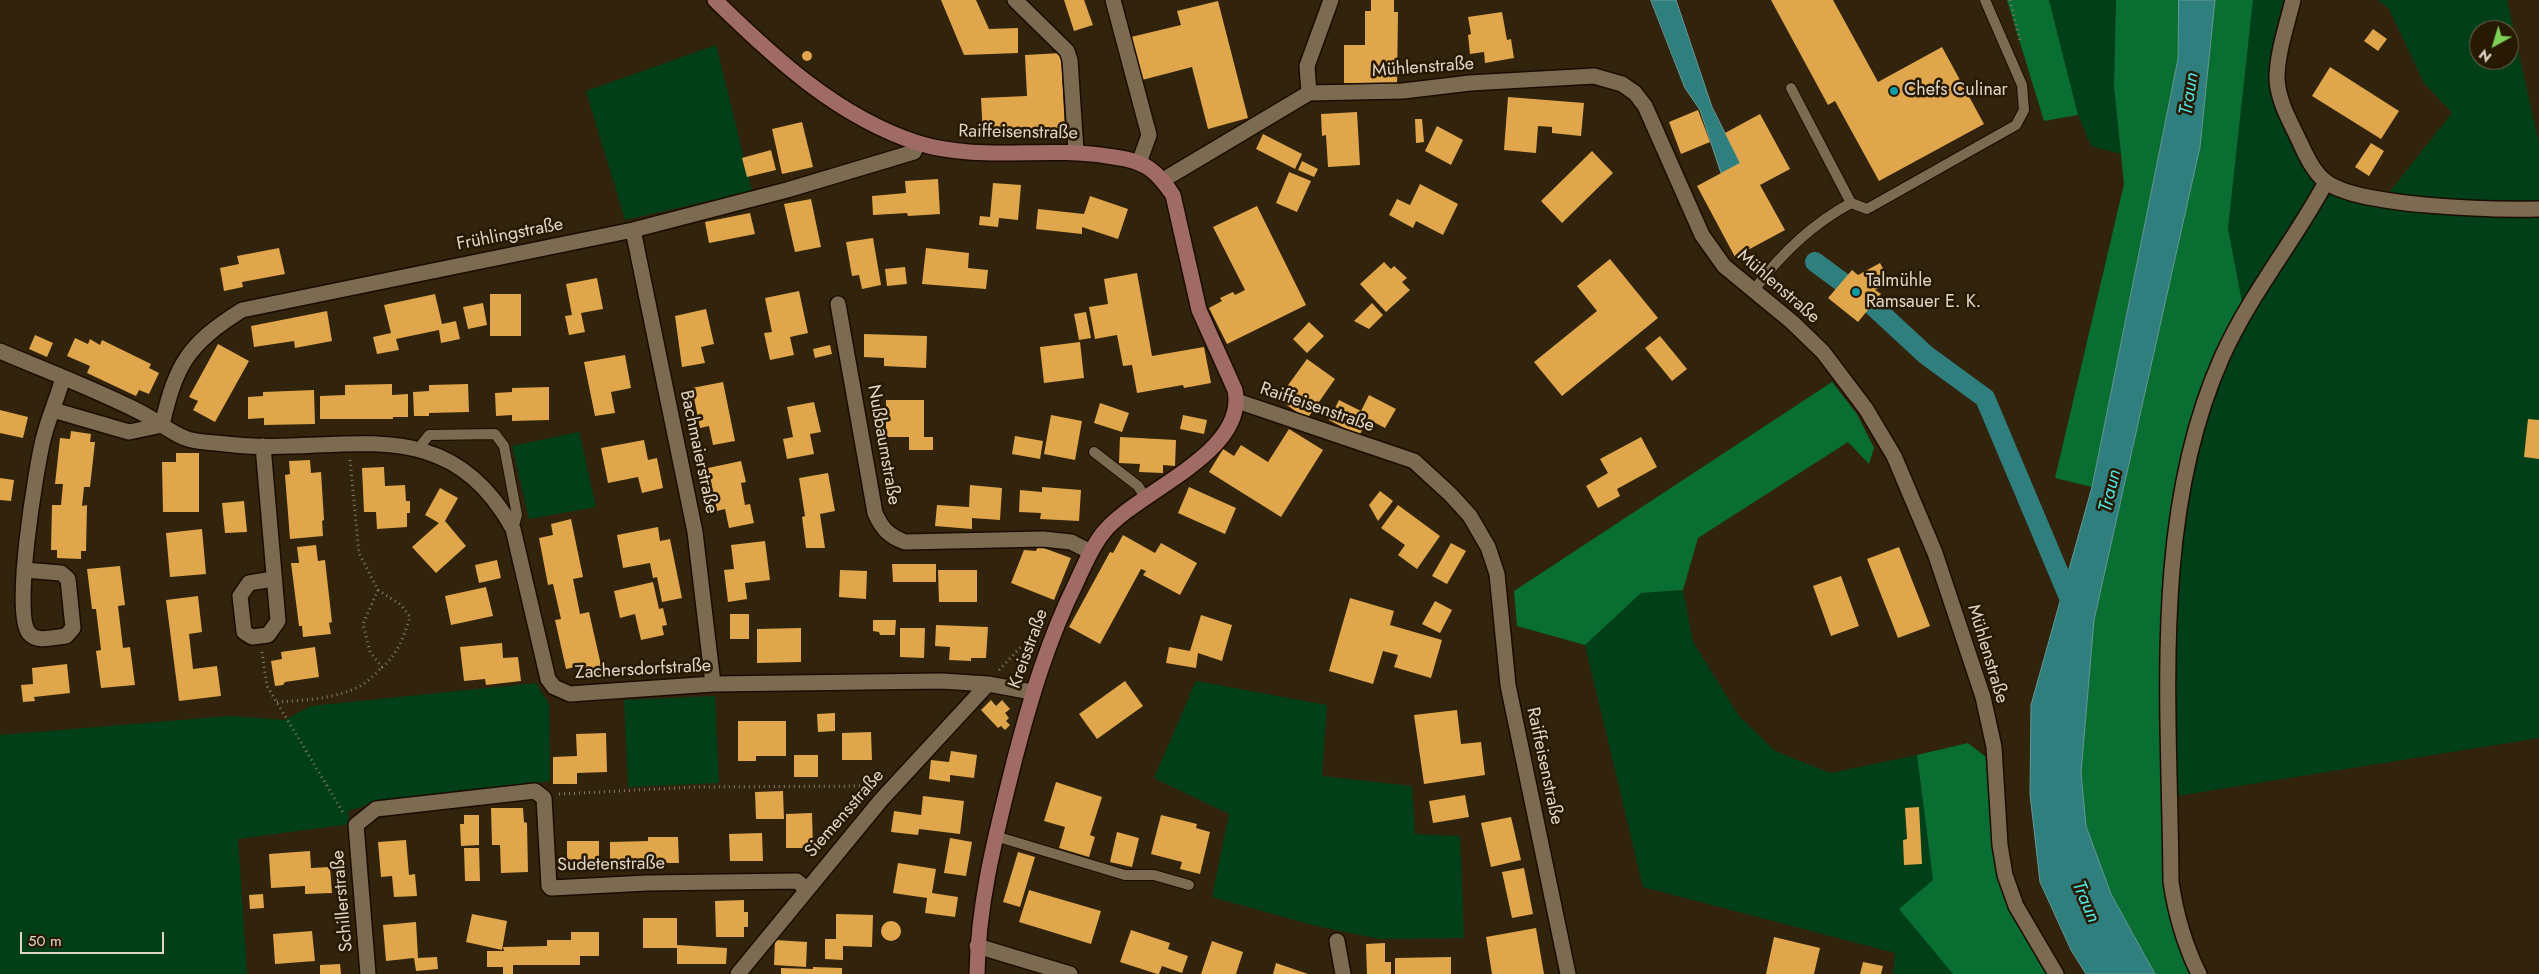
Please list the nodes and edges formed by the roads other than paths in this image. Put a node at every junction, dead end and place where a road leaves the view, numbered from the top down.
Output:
1 (1015, 0) edge
2 (1113, 0) edge
3 (1331, 0) edge
4 (1985, 0) edge
5 (2293, 0) edge
6 (718, 3) edge
7 (1791, 88) dead end
8 (1309, 93) junction
9 (918, 142) junction
10 (1076, 151) junction
11 (1140, 163) junction
12 (1163, 180) junction
13 (2326, 182) junction
14 (1851, 203) junction
15 (2539, 209) edge
16 (632, 230) junction
17 (1754, 290) junction
18 (838, 304) dead end
19 (0, 352) edge
20 (64, 378) junction
21 (1237, 401) junction
22 (53, 410) junction
23 (162, 425) junction
24 (264, 446) junction
25 (418, 449) junction
26 (1094, 452) dead end
27 (1146, 497) junction
28 (513, 529) junction
29 (1091, 552) junction
30 (24, 570) junction
31 (273, 579) junction
32 (713, 684) junction
33 (988, 684) junction
34 (1032, 692) junction
35 (356, 825) joint
36 (995, 836) junction
37 (1189, 885) dead end
38 (806, 889) junction
39 (1337, 941) dead end
40 (977, 946) junction
41 (368, 974) edge
42 (738, 974) edge
43 (977, 974) edge
44 (1070, 974) edge
45 (1342, 974) edge
46 (1568, 974) edge
47 (2056, 974) edge
48 (2198, 974) edge

1 - 10 street
2 - 11 street
3 - 8 street
4 - 14 lane
5 - 13 street
6 - 9 street, Raiffeisenstraße
7 - 14 lane
8 - 12 street, Mühlenstraße
8 - 17 street, Mühlenstraße
9 - 10 street, Raiffeisenstraße
9 - 16 street, Frühlingstraße
10 - 11 street, Raiffeisenstraße
11 - 12 street, Raiffeisenstraße
12 - 21 street, Raiffeisenstraße
13 - 15 street
13 - 48 street
14 - 17 lane
16 - 23 street, Frühlingstraße
16 - 32 street, Bachmaierstraße
17 - 47 street, Mühlenstraße
18 - 29 street, Nußbaumstraße
19 - 20 street, Zachersdorfstraße
20 - 22 street
20 - 23 street, Zachersdorfstraße
21 - 27 street, Kreisstraße
21 - 46 street, Raiffeisenstraße
22 - 23 street
22 - 30 street
23 - 24 street, Zachersdorfstraße
24 - 25 street, Zachersdorfstraße
24 - 31 street
25 - 28 street, Zachersdorfstraße
25 - 28 lane
26 - 27 lane
27 - 29 street, Kreisstraße
28 - 32 street, Zachersdorfstraße
29 - 34 street, Kreisstraße
30 - 30 street
31 - 31 street
32 - 33 street, Zachersdorfstraße
33 - 34 street, Zachersdorfstraße
33 - 38 street, Siemensstraße
34 - 36 street, Kreisstraße
35 - 38 street, Sudetenstraße
35 - 41 street, Schillerstraße
36 - 37 lane
36 - 40 street, Kreisstraße
38 - 42 street, Siemensstraße
39 - 45 street
40 - 43 street, Kreisstraße
40 - 44 street

